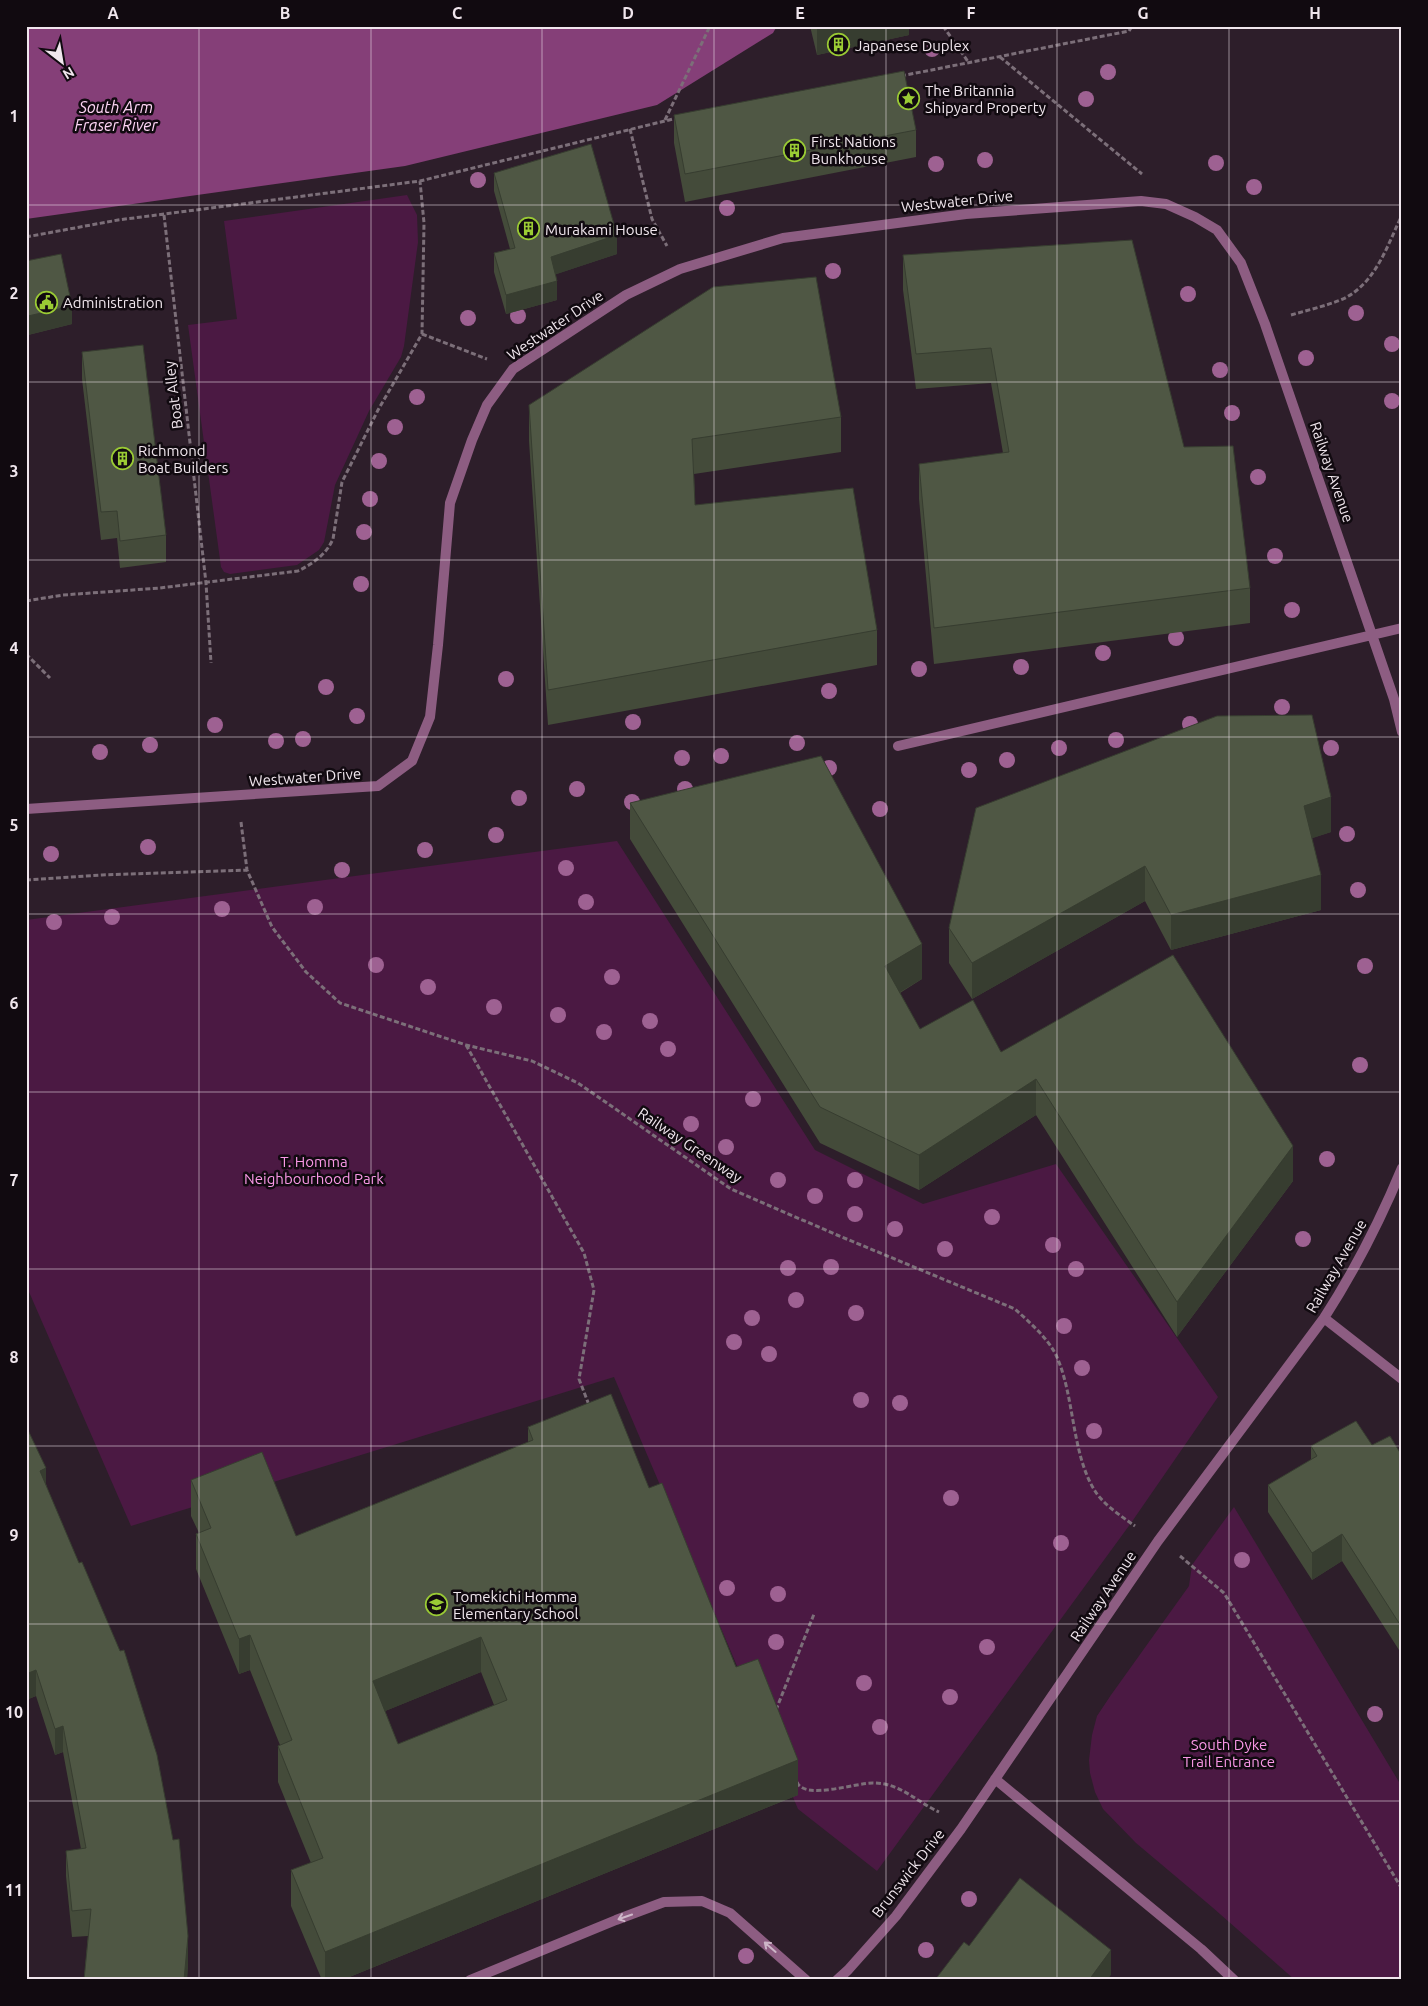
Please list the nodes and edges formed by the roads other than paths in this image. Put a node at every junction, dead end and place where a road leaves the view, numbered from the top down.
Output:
1 (1217, 230) joint
2 (1402, 628) edge
3 (1372, 634) junction
4 (1402, 732) edge
5 (898, 746) dead end
6 (26, 809) edge
7 (1402, 1168) edge
8 (1324, 1318) junction
9 (1402, 1379) edge
10 (996, 1779) junction
11 (470, 1980) edge
12 (806, 1980) edge
13 (837, 1980) edge
14 (1234, 1980) edge

1 - 3 street, Railway Avenue
1 - 6 street, Westwater Drive
2 - 3 street
3 - 4 street, Railway Avenue
3 - 5 street
7 - 8 street, Railway Avenue
8 - 9 street
8 - 10 street, Railway Avenue
10 - 13 street, Brunswick Drive
10 - 14 street
12 -> 11 street

